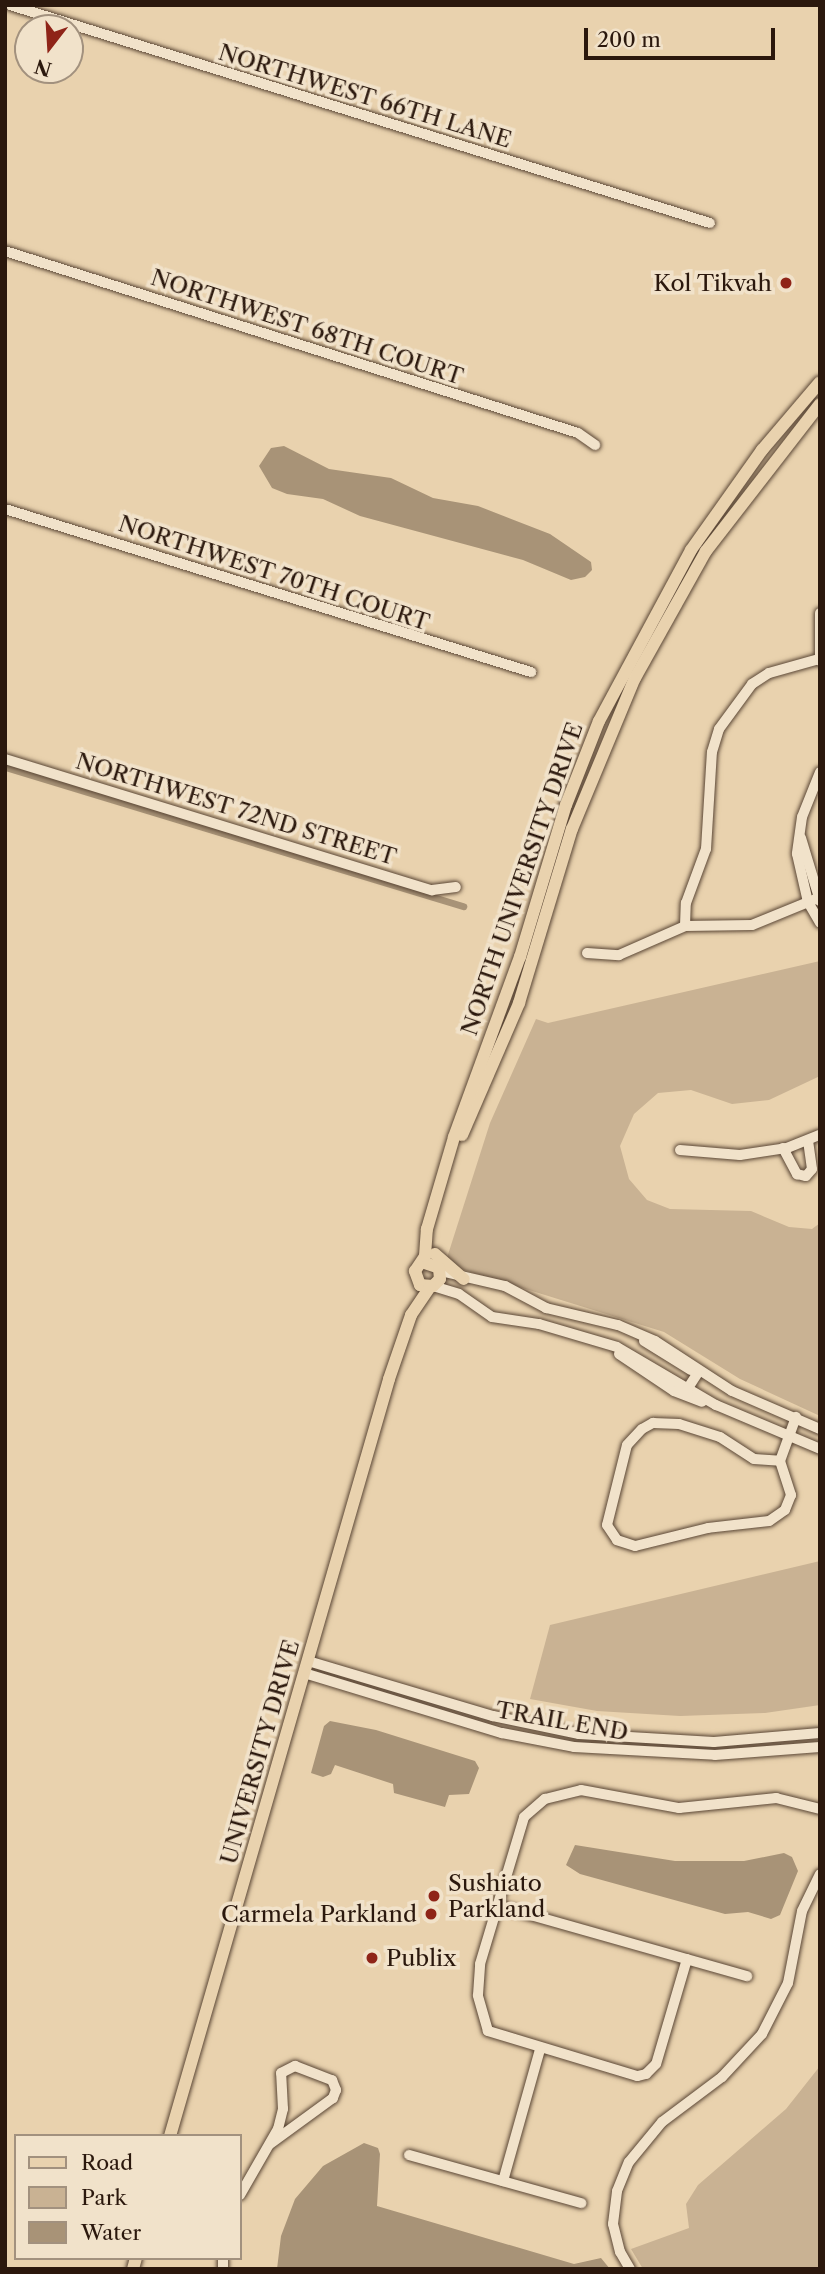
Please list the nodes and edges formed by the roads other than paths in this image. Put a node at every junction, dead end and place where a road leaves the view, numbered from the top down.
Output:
1 (10, 5) edge
2 (710, 223) dead end
3 (5, 251) edge
4 (820, 382) edge
5 (820, 404) edge
6 (595, 444) dead end
7 (5, 509) edge
8 (662, 598) junction
9 (674, 606) junction
10 (820, 613) edge
11 (819, 660) edge
12 (531, 672) dead end
13 (5, 759) edge
14 (820, 772) edge
15 (456, 887) dead end
16 (815, 900) edge
17 (820, 923) edge
18 (685, 926) junction
19 (587, 953) dead end
20 (820, 1135) edge
21 (807, 1142) junction
22 (783, 1148) junction
23 (680, 1150) dead end
24 (451, 1157) junction
25 (432, 1219) junction
26 (435, 1254) junction
27 (422, 1262) junction
28 (439, 1269) junction
29 (416, 1279) junction
30 (464, 1279) junction
31 (431, 1286) junction
32 (579, 1318) junction
33 (605, 1324) junction
34 (573, 1334) junction
35 (600, 1343) junction
36 (697, 1374) junction
37 (389, 1379) junction
38 (688, 1388) junction
39 (732, 1391) junction
40 (716, 1405) junction
41 (796, 1417) junction
42 (820, 1429) edge
43 (789, 1434) junction
44 (820, 1449) edge
45 (780, 1461) junction
46 (306, 1667) junction
47 (820, 1733) edge
48 (820, 1747) edge
49 (820, 1809) edge
50 (820, 1874) edge
51 (499, 1906) junction
52 (687, 1959) junction
53 (747, 1976) dead end
54 (540, 2049) junction
55 (171, 2134) edge
56 (270, 2144) junction
57 (409, 2155) dead end
58 (503, 2181) junction
59 (242, 2192) edge
60 (580, 2203) dead end
61 (630, 2269) edge

1 - 2 street, NORTHWEST 66TH LANE
3 - 6 street, NORTHWEST 68TH COURT
4 - 8 main road, NORTH UNIVERSITY DRIVE
5 - 9 main road, NORTH UNIVERSITY DRIVE
7 - 12 street, NORTHWEST 70TH COURT
8 - 9 main road
8 - 24 main road, NORTH UNIVERSITY DRIVE
9 - 24 main road, NORTH UNIVERSITY DRIVE
10 - 11 street
11 - 18 street
13 - 15 street, NORTHWEST 72ND STREET
14 - 16 street
16 - 17 street
16 - 18 street
18 - 19 street
20 - 21 street
21 - 22 street
21 - 22 street
22 - 23 street
24 - 25 main road, NORTH UNIVERSITY DRIVE
25 - 26 main road
25 - 27 main road
26 - 28 main road
26 - 30 main road
27 - 28 main road
27 - 29 main road, UNIVERSITY DRIVE
28 - 30 street
28 - 31 main road, UNIVERSITY DRIVE
29 - 31 main road
29 - 37 main road, UNIVERSITY DRIVE
30 - 32 street
31 - 34 street
31 - 37 main road, UNIVERSITY DRIVE
32 - 33 street
32 - 34 street
33 - 36 street
33 - 39 street
34 - 35 street
35 - 38 street
35 - 40 street
36 - 38 street
36 - 39 street
37 - 46 main road, UNIVERSITY DRIVE
38 - 40 street
39 - 41 street
40 - 43 street
41 - 42 street
41 - 43 street
43 - 44 street
43 - 45 street
45 - 45 street
46 - 47 street, TRAIL END
46 - 48 street, TRAIL END
46 - 55 main road, UNIVERSITY DRIVE
49 - 51 street
50 - 61 street
51 - 52 street
51 - 54 street
52 - 53 street
52 - 54 street
54 - 58 street
56 - 56 street
56 - 59 street
57 - 58 street
58 - 60 street

